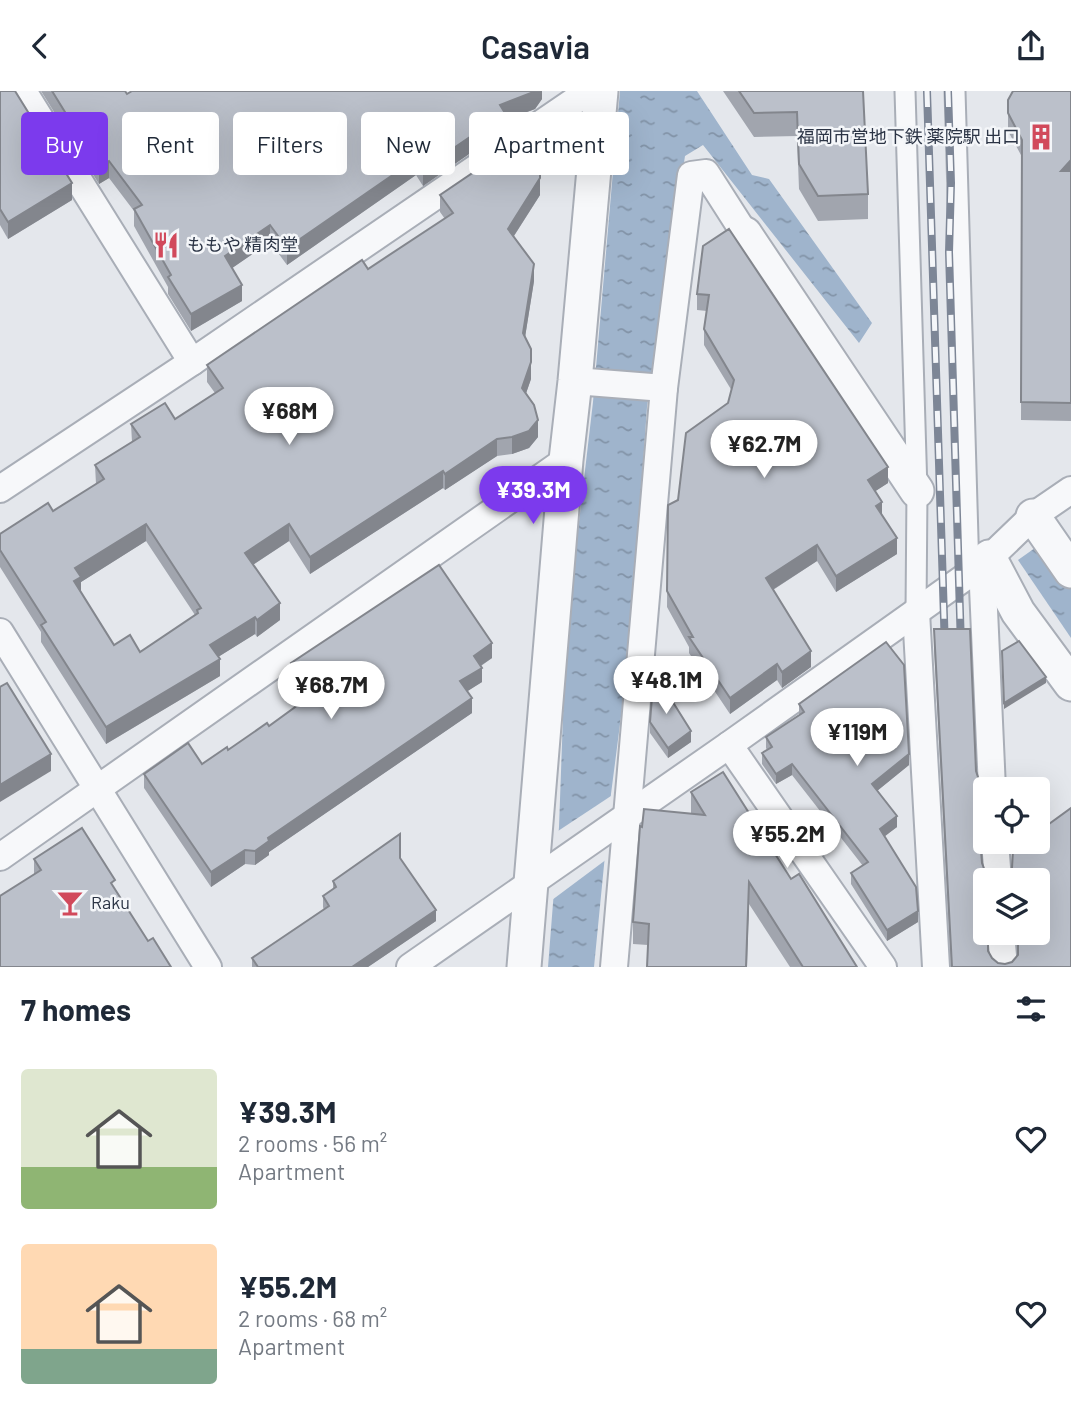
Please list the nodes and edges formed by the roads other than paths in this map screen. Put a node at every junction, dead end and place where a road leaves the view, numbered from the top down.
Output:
1 (23, 91) edge
2 (589, 91) edge
3 (601, 91) edge
4 (905, 91) edge
5 (955, 91) edge
6 (745, 234) joint
7 (192, 362) junction
8 (583, 381) junction
9 (660, 388) junction
10 (566, 460) junction
11 (0, 489) edge
12 (1071, 490) edge
13 (917, 491) junction
14 (1033, 516) junction
15 (980, 565) junction
16 (1071, 571) edge
17 (916, 612) junction
18 (0, 632) edge
19 (1071, 684) edge
20 (729, 745) junction
21 (991, 777) edge
22 (97, 789) junction
23 (620, 821) junction
24 (0, 857) edge
25 (541, 875) junction
26 (1003, 945) edge
27 (208, 967) edge
28 (410, 967) edge
29 (524, 967) edge
30 (614, 967) edge
31 (883, 967) edge
32 (936, 967) edge
33 (1004, 967) edge

1 - 7 street
2 - 7 street
3 - 8 street
4 - 13 street
5 - 15 street
6 - 9 street
6 - 13 street
7 - 11 street
8 - 9 street
8 - 10 street
9 - 23 street
10 - 22 street
10 - 25 street
12 - 14 street
13 - 17 street
14 - 15 street
14 - 16 street
15 - 17 street
15 - 19 street
15 - 21 street
17 - 20 street
17 - 32 street
18 - 22 street
20 - 23 street
20 - 31 street
22 - 24 street
22 - 27 street
23 - 25 street
23 - 30 street
25 - 28 street
25 - 29 street
26 - 33 street

